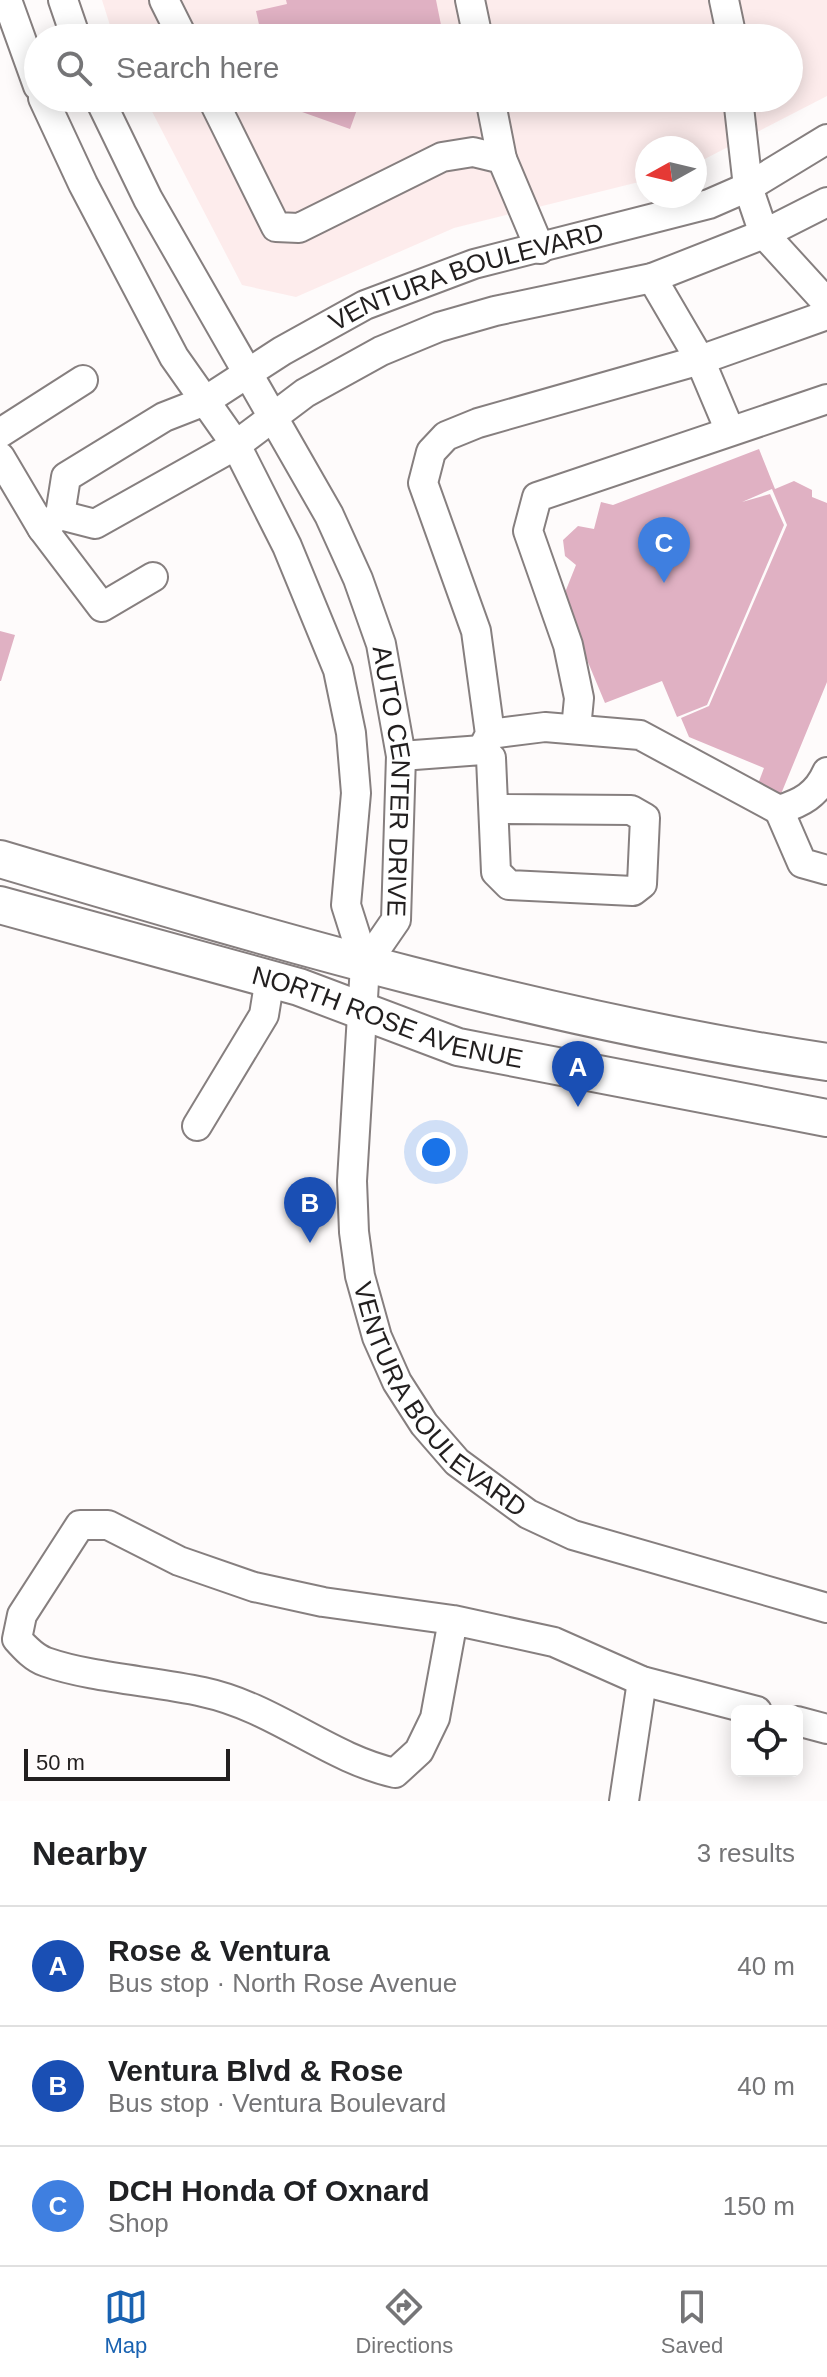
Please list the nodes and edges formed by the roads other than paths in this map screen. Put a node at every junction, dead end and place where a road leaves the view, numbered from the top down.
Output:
1 (7, 0) edge
2 (63, 0) edge
3 (470, 0) edge
4 (724, 0) edge
5 (167, 4) edge
6 (71, 24) edge
7 (176, 24) edge
8 (475, 24) edge
9 (729, 24) edge
10 (24, 47) edge
11 (50, 112) edge
12 (106, 112) edge
13 (219, 112) edge
14 (493, 112) edge
15 (740, 112) edge
16 (827, 139) edge
17 (502, 159) junction
18 (748, 187) junction
19 (827, 202) edge
20 (764, 234) junction
21 (540, 249) junction
22 (652, 278) junction
23 (827, 303) edge
24 (827, 315) edge
25 (700, 360) junction
26 (247, 374) junction
27 (83, 380) dead end
28 (827, 399) edge
29 (205, 401) junction
30 (273, 417) junction
31 (730, 431) junction
32 (0, 433) edge
33 (236, 445) junction
34 (0, 457) edge
35 (51, 521) junction
36 (153, 577) dead end
37 (576, 729) junction
38 (486, 742) junction
39 (401, 756) junction
40 (827, 772) edge
41 (494, 809) junction
42 (779, 810) junction
43 (0, 859) edge
44 (827, 870) edge
45 (0, 905) edge
46 (365, 965) junction
47 (270, 978) junction
48 (363, 1010) junction
49 (827, 1062) edge
50 (827, 1118) edge
51 (197, 1126) dead end
52 (827, 1608) edge
53 (453, 1620) junction
54 (642, 1681) junction
55 (734, 1705) edge
56 (803, 1723) edge
57 (827, 1729) edge
58 (624, 1801) edge

1 - 10 street
2 - 6 street
3 - 8 street
4 - 9 street
5 - 7 street
11 - 29 street, AUTO CENTER DRIVE
12 - 26 street, AUTO CENTER DRIVE
13 - 17 street
14 - 17 street
15 - 18 street
16 - 18 street, VENTURA BOULEVARD
17 - 21 street
18 - 20 street
18 - 21 street, VENTURA BOULEVARD
19 - 20 street, VENTURA BOULEVARD
20 - 22 street, VENTURA BOULEVARD
20 - 23 street
21 - 26 street, VENTURA BOULEVARD
22 - 25 street
22 - 30 street, VENTURA BOULEVARD
24 - 25 street
25 - 31 street
25 - 38 street
26 - 29 street, VENTURA BOULEVARD
26 - 30 street, AUTO CENTER DRIVE
27 - 32 street
28 - 31 street
29 - 33 street, AUTO CENTER DRIVE
29 - 35 street, VENTURA BOULEVARD
30 - 33 street, VENTURA BOULEVARD
30 - 39 street, AUTO CENTER DRIVE
31 - 37 street
33 - 35 street, VENTURA BOULEVARD
33 - 46 street, AUTO CENTER DRIVE
34 - 35 street
35 - 36 street
37 - 38 street
37 - 42 street
38 - 39 street
38 - 41 street
39 - 46 street, AUTO CENTER DRIVE
40 - 42 street
41 - 41 street
42 - 44 street
43 - 46 main road, NORTH ROSE AVENUE
45 - 47 main road, NORTH ROSE AVENUE
46 - 48 street, VENTURA BOULEVARD
46 - 49 main road, NORTH ROSE AVENUE
47 - 48 main road, NORTH ROSE AVENUE
47 - 51 street
48 - 50 main road, NORTH ROSE AVENUE
48 - 52 street, VENTURA BOULEVARD
53 - 53 street
53 - 54 street
54 - 55 street
54 - 58 street
56 - 57 street

